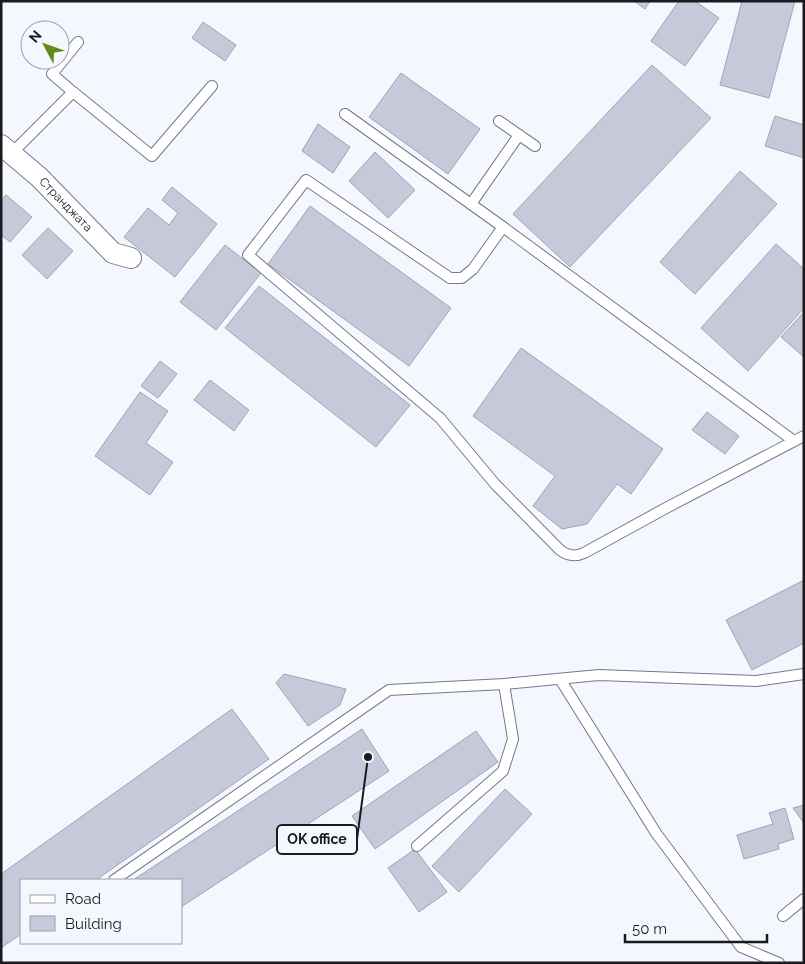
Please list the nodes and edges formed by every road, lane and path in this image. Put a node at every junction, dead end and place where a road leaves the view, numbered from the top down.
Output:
1 (78, 42) dead end
2 (212, 86) dead end
3 (73, 92) junction
4 (345, 114) dead end
5 (499, 121) dead end
6 (518, 135) junction
7 (534, 146) dead end
8 (6, 150) edge
9 (470, 204) junction
10 (503, 227) junction
11 (131, 258) dead end
12 (804, 436) edge
13 (794, 441) junction
14 (804, 674) edge
15 (560, 680) junction
16 (504, 684) junction
17 (417, 846) dead end
18 (115, 879) edge
19 (804, 898) edge
20 (782, 916) dead end
21 (779, 963) edge

1 - 3 lane
2 - 3 lane
3 - 8 lane
4 - 9 lane
5 - 6 lane
6 - 7 lane
6 - 9 lane
8 - 11 street, Странджата
9 - 10 lane
10 - 13 lane
10 - 13 lane
12 - 13 lane
14 - 15 lane
15 - 16 lane
15 - 21 lane
16 - 17 lane
16 - 18 lane
19 - 20 lane

